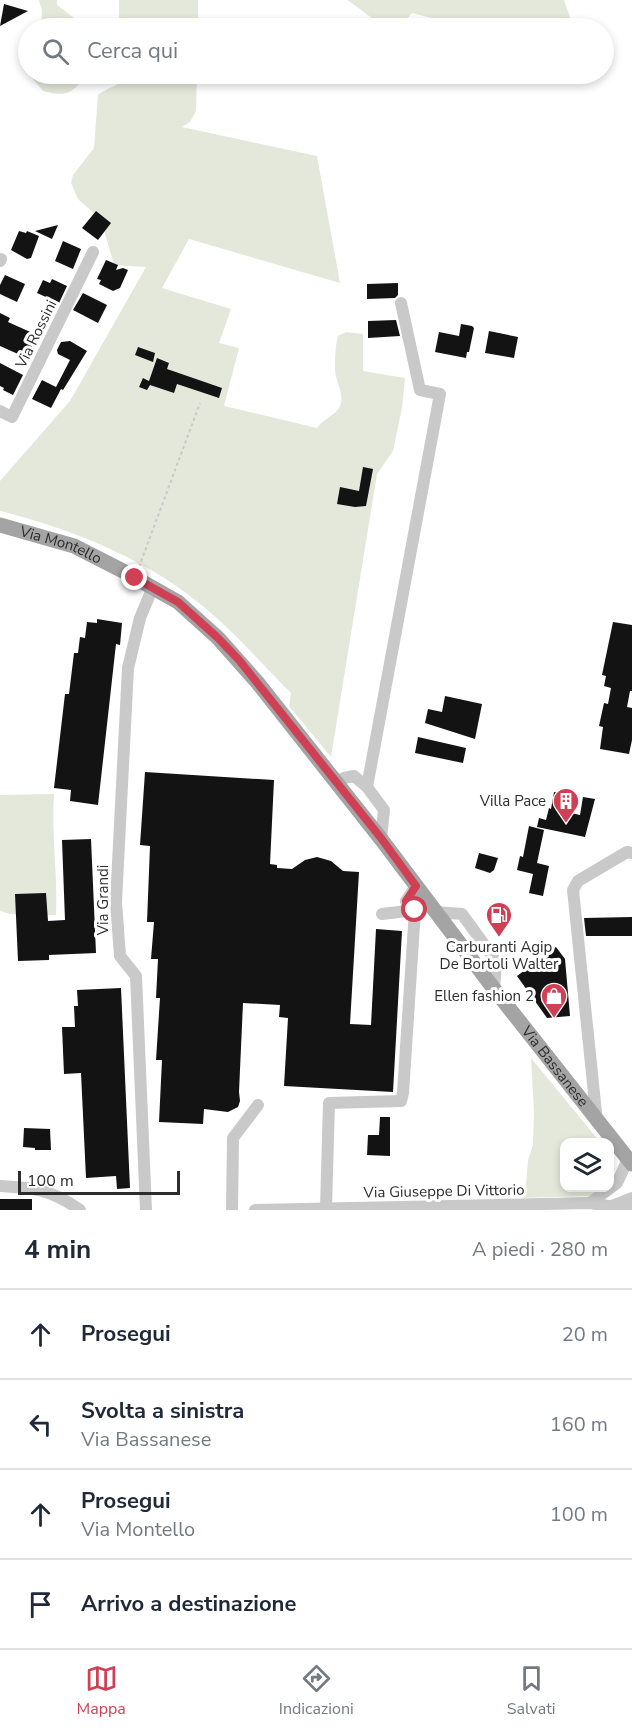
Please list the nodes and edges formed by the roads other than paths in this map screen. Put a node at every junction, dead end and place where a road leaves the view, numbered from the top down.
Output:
1 (93, 252) dead end
2 (400, 303) dead end
3 (0, 411) edge
4 (0, 525) edge
5 (153, 587) junction
6 (257, 682) joint
7 (337, 783) junction
8 (367, 787) junction
9 (381, 838) junction
10 (632, 853) edge
11 (416, 886) junction
12 (415, 910) junction
13 (382, 914) dead end
14 (258, 1105) dead end
15 (597, 1122) junction
16 (630, 1161) edge
17 (0, 1186) edge
18 (632, 1198) edge
19 (590, 1203) junction
20 (327, 1208) junction
21 (612, 1208) edge
22 (299, 1209) edge
23 (80, 1210) edge
24 (146, 1210) edge
25 (232, 1210) edge
26 (255, 1210) edge
27 (632, 1210) edge

1 - 3 street, Via Rossini
2 - 8 street
4 - 5 main road, Via Montello
5 - 6 main road, Via Montello
5 - 24 street, Via Grandi
6 - 7 main road, Via Bassanese
7 - 8 street
7 - 9 main road, Via Bassanese
8 - 9 street
9 - 11 main road, Via Bassanese
10 - 15 street
11 - 12 street
11 - 15 main road, Via Bassanese
12 - 13 street
12 - 20 street
14 - 25 street
15 - 16 main road, Via Bassanese
16 - 19 street
17 - 23 street
18 - 21 street, Via Giuseppe Di Vittorio
19 - 20 street, Via Giuseppe Di Vittorio
19 - 21 street, Via Giuseppe Di Vittorio
20 - 22 street, Via Giuseppe Di Vittorio
21 - 27 street, Via Giuseppe Di Vittorio
22 - 26 street, Via Giuseppe Di Vittorio

